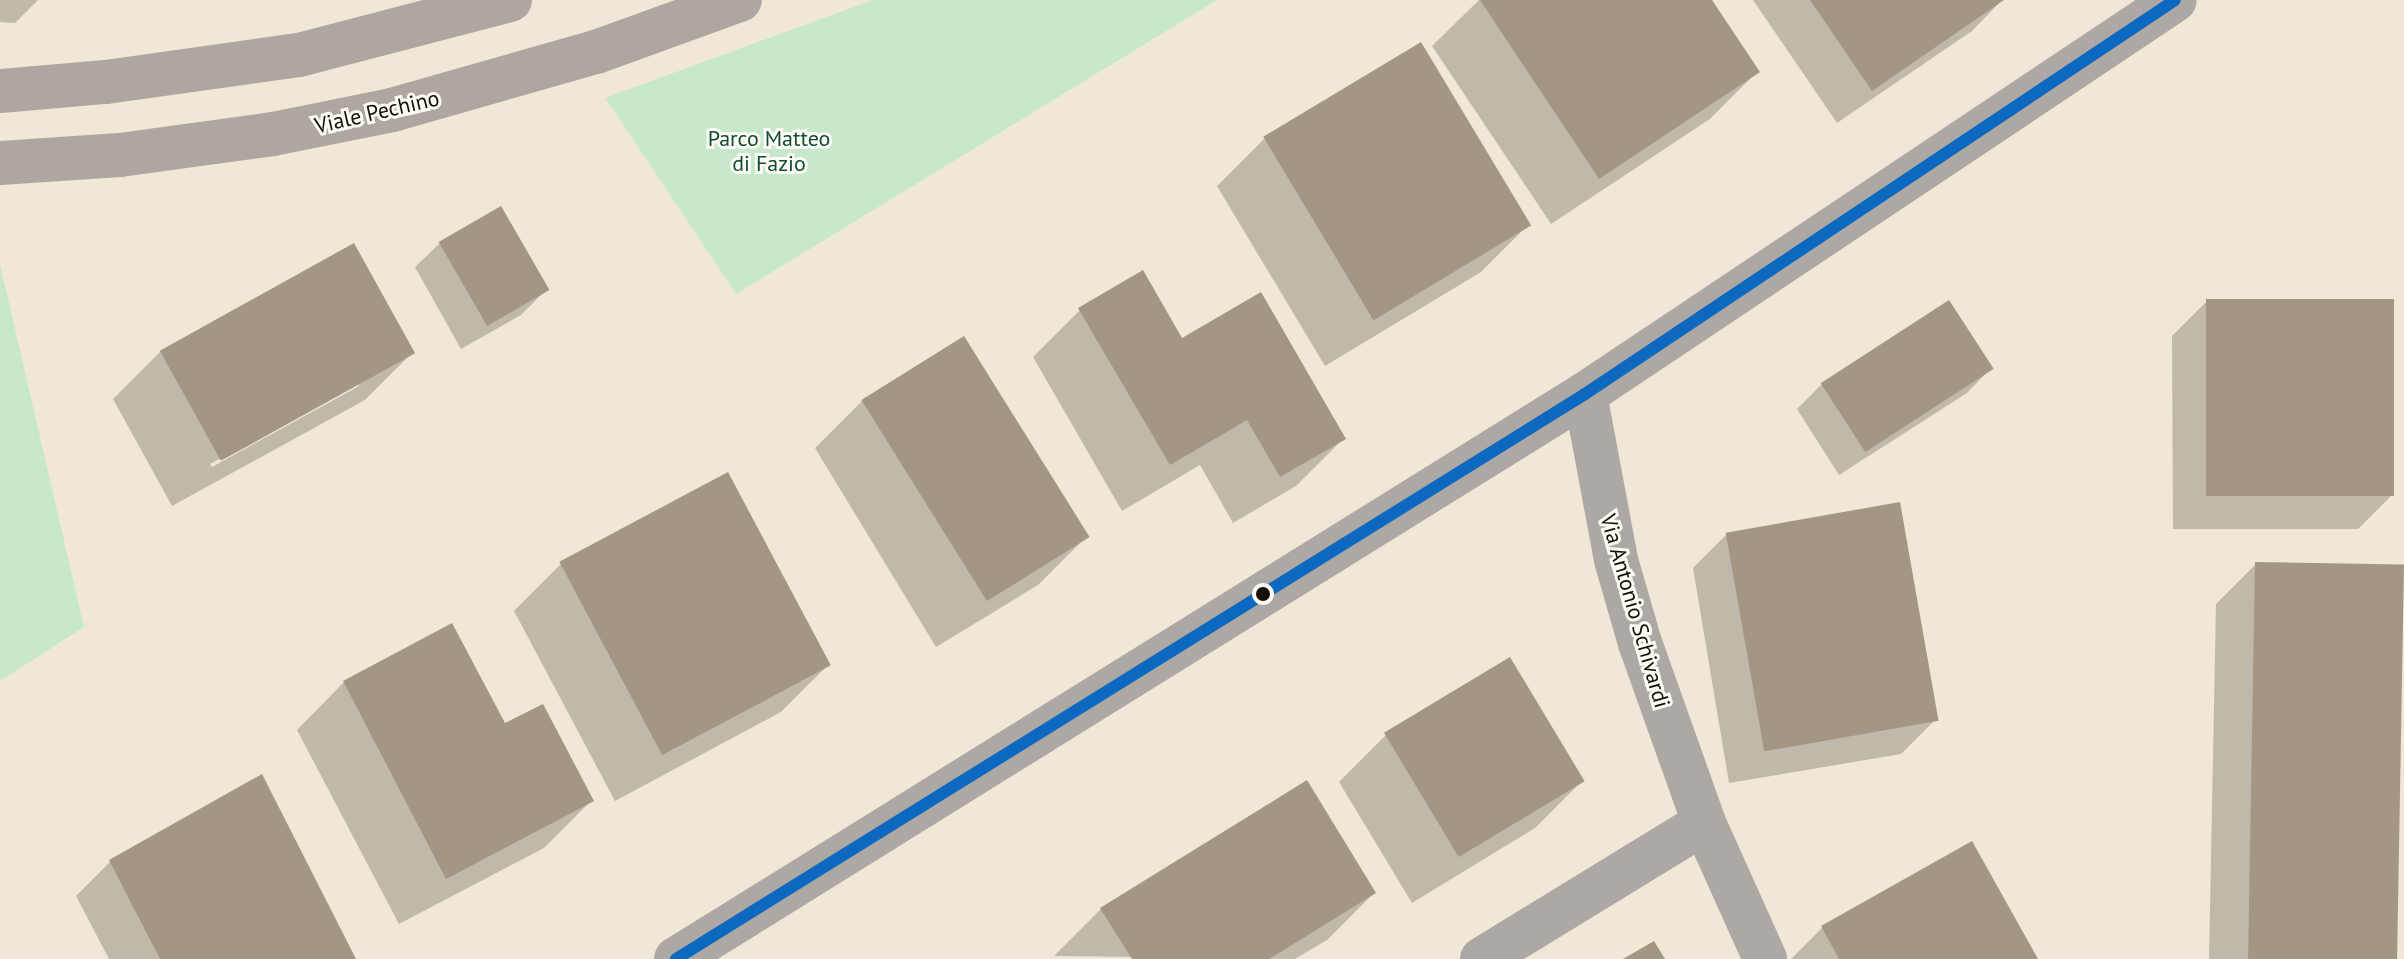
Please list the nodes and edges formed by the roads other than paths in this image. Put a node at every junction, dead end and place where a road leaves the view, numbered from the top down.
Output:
1 (510, 0) edge
2 (740, 0) edge
3 (2175, 0) edge
4 (0, 91) edge
5 (0, 163) edge
6 (1585, 394) junction
7 (1704, 823) junction
8 (676, 959) edge
9 (1482, 959) edge
10 (1765, 959) edge

1 - 4 street
2 - 5 street, Viale Pechino
3 - 6 street
6 - 7 street, Via Antonio Schivardi
6 - 8 street
7 - 9 street
7 - 10 street, Via Antonio Schivardi

